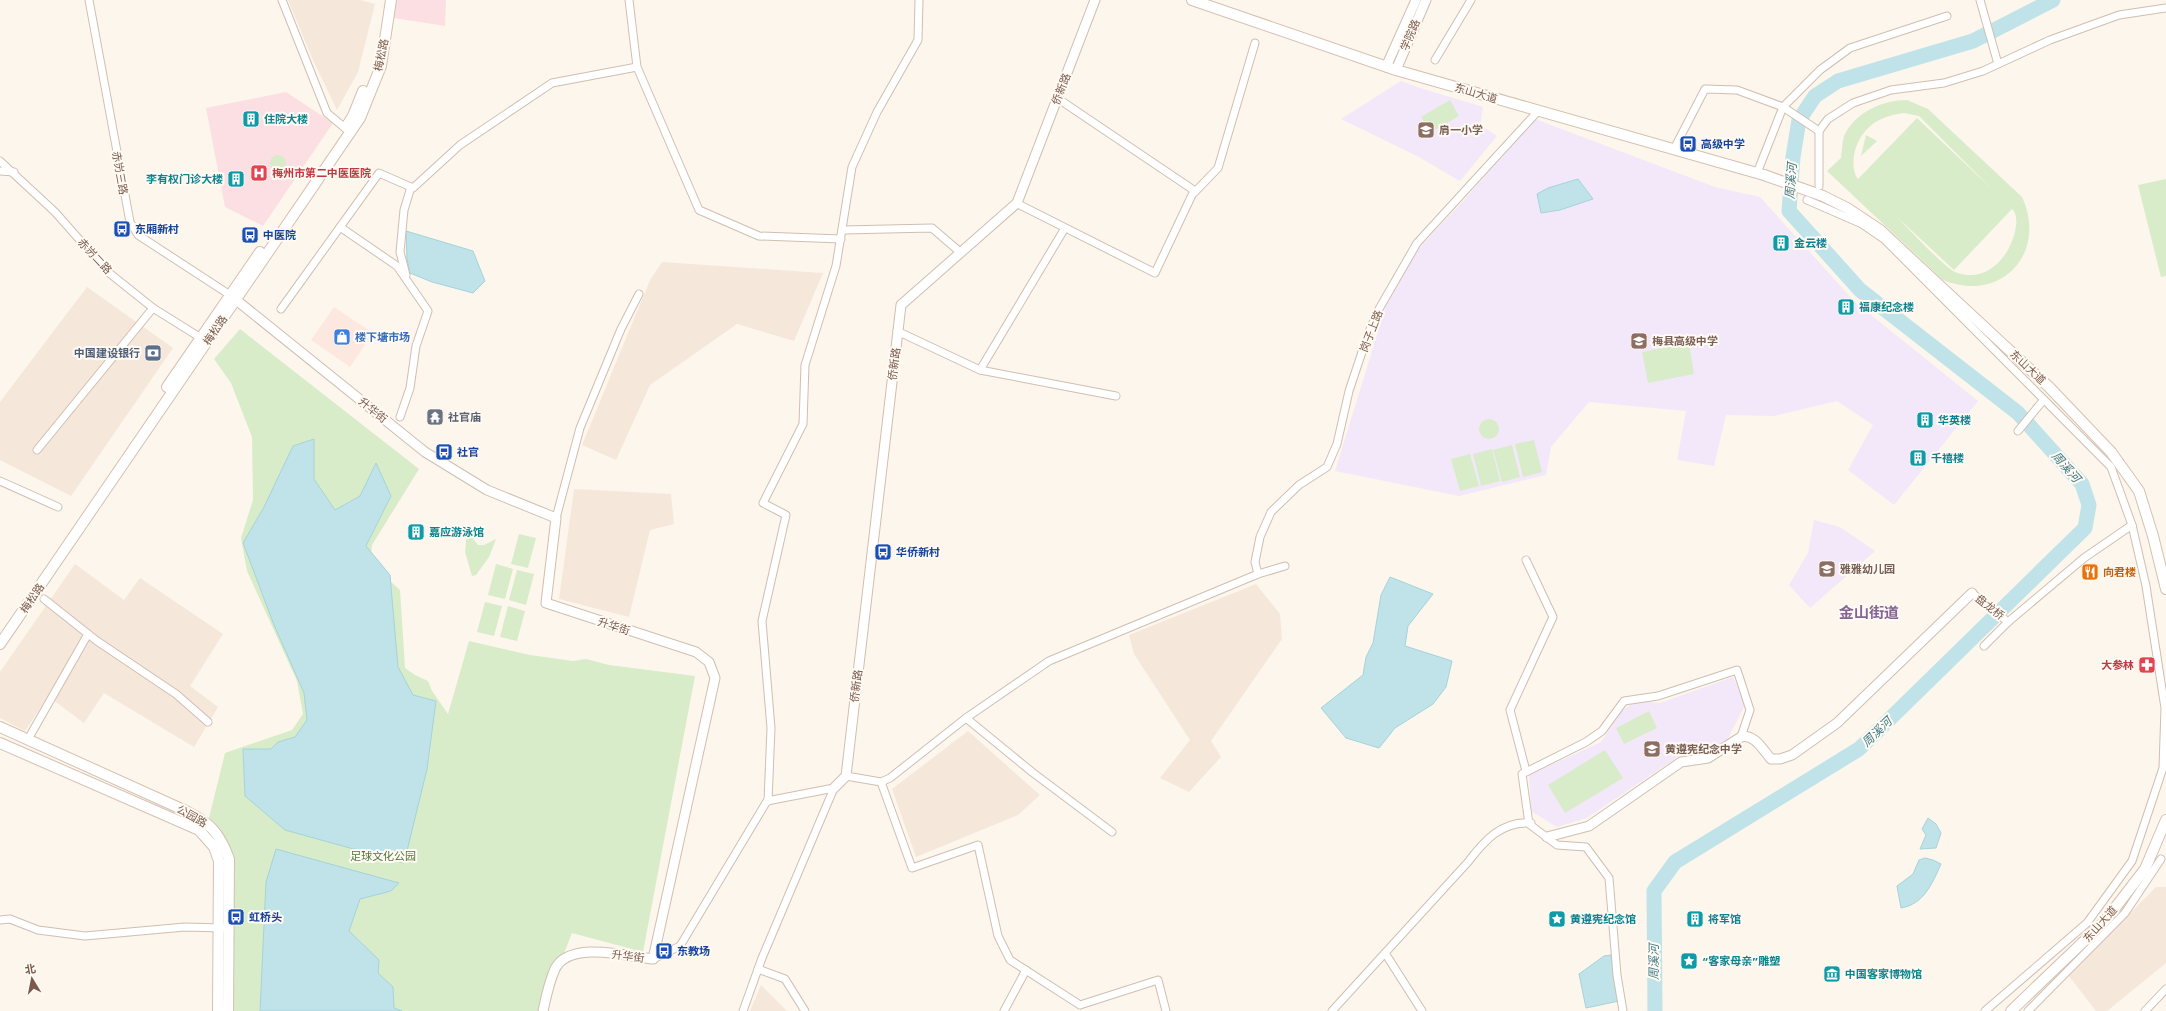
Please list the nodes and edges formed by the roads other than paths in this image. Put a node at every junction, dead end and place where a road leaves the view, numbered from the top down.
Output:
1 (89, 0) edge
2 (282, 0) edge
3 (385, 0) edge
4 (391, 0) edge
5 (629, 0) edge
6 (919, 0) edge
7 (1095, 0) edge
8 (1192, 0) edge
9 (1416, 0) edge
10 (1426, 0) edge
11 (1471, 0) edge
12 (1980, 0) edge
13 (2166, 8) edge
14 (1947, 16) dead end
15 (1255, 43) dead end
16 (1435, 60) dead end
17 (1998, 64) junction
18 (637, 67) junction
19 (1391, 68) junction
20 (1057, 98) junction
21 (1785, 109) junction
22 (1539, 110) junction
23 (345, 128) junction
24 (1816, 129) junction
25 (1674, 149) junction
26 (0, 161) edge
27 (0, 171) edge
28 (14, 172) junction
29 (1760, 174) junction
30 (1819, 186) dead end
31 (411, 187) junction
32 (1195, 192) junction
33 (1807, 200) dead end
34 (1016, 203) junction
35 (340, 227) junction
36 (1065, 228) junction
37 (843, 230) junction
38 (841, 239) junction
39 (960, 252) junction
40 (408, 282) junction
41 (639, 294) dead end
42 (230, 295) junction
43 (153, 308) junction
44 (281, 309) dead end
45 (898, 331) junction
46 (201, 338) junction
47 (980, 370) junction
48 (1116, 396) dead end
49 (2041, 403) dead end
50 (400, 417) dead end
51 (2018, 431) dead end
52 (37, 450) dead end
53 (0, 481) edge
54 (58, 507) dead end
55 (556, 518) junction
56 (2132, 526) junction
57 (1526, 560) dead end
58 (1285, 566) dead end
59 (1258, 574) junction
60 (2166, 588) edge
61 (1972, 593) joint
62 (44, 599) dead end
63 (2008, 622) junction
64 (0, 634) edge
65 (88, 634) junction
66 (0, 644) edge
67 (1984, 646) dead end
68 (966, 718) junction
69 (208, 722) dead end
70 (0, 727) edge
71 (31, 734) dead end
72 (1741, 737) junction
73 (0, 743) edge
74 (1526, 771) junction
75 (846, 776) junction
76 (881, 782) junction
77 (834, 788) junction
78 (768, 801) junction
79 (2166, 820) edge
80 (1531, 823) dead end
81 (1112, 832) dead end
82 (1547, 837) junction
83 (2161, 859) dead end
84 (0, 920) edge
85 (229, 928) junction
86 (1385, 953) junction
87 (653, 959) junction
88 (758, 969) junction
89 (1026, 970) junction
90 (2166, 989) edge
91 (218, 1011) edge
92 (228, 1011) edge
93 (543, 1011) edge
94 (743, 1011) edge
95 (805, 1011) edge
96 (1004, 1011) edge
97 (1166, 1011) edge
98 (1332, 1011) edge
99 (1422, 1011) edge
100 (1623, 1011) edge
101 (1985, 1011) edge
102 (2011, 1011) edge
103 (2028, 1011) edge
104 (2144, 1011) edge

1 - 42 street, 赤岃三路
2 - 23 street
3 - 23 main road, 梅松路
4 - 66 main road, 梅松路
5 - 18 street
6 - 37 street
7 - 20 street, 侨新路
8 - 19 main road, 东山大道
9 - 19 street, 学院路
10 - 19 street, 学院路
11 - 16 street
12 - 17 street
13 - 17 street
14 - 21 street
15 - 32 street
17 - 24 street
18 - 31 street
18 - 38 street
19 - 22 main road, 东山大道
20 - 32 street
20 - 34 street, 侨新路
21 - 24 street
21 - 25 street
21 - 29 street
22 - 25 main road, 东山大道
22 - 59 street, 岗子上路
23 - 42 main road, 梅松路
24 - 30 street
25 - 29 main road, 东山大道
26 - 28 street, 赤岃二路
27 - 28 street
28 - 43 street, 赤岃二路
29 - 60 main road, 东山大道
31 - 35 street
31 - 40 street
32 - 36 street
33 - 56 street
34 - 36 street
34 - 39 street, 侨新路
35 - 40 street
35 - 44 street
36 - 47 street
37 - 38 street
37 - 39 street
38 - 78 street
39 - 45 street, 侨新路
40 - 50 street
41 - 55 street
42 - 46 main road, 梅松路
42 - 55 street, 升华街
43 - 46 street, 赤岃二路
43 - 52 street
45 - 47 street
45 - 75 street, 侨新路
46 - 64 main road, 梅松路
47 - 48 street
49 - 51 street
53 - 54 street
55 - 87 street, 升华街
56 - 63 street
56 - 101 street
57 - 74 street
58 - 59 street
59 - 68 street
61 - 63 street, 盘龙桥
61 - 72 street
62 - 65 street
63 - 67 street
65 - 69 street
65 - 71 street
68 - 76 street
68 - 81 street
70 - 85 main road, 公园路
72 - 74 street
72 - 82 street
73 - 91 main road, 公园路
74 - 82 street
75 - 76 street
75 - 77 street
76 - 89 street
77 - 78 street
77 - 88 street
78 - 87 street
79 - 102 main road, 东山大道
80 - 86 street
82 - 100 street
83 - 103 street
84 - 85 street
85 - 92 main road, 公园路
86 - 98 street
86 - 99 street
87 - 93 street, 升华街
88 - 94 street
88 - 95 street
89 - 96 street
89 - 97 street
90 - 104 street

